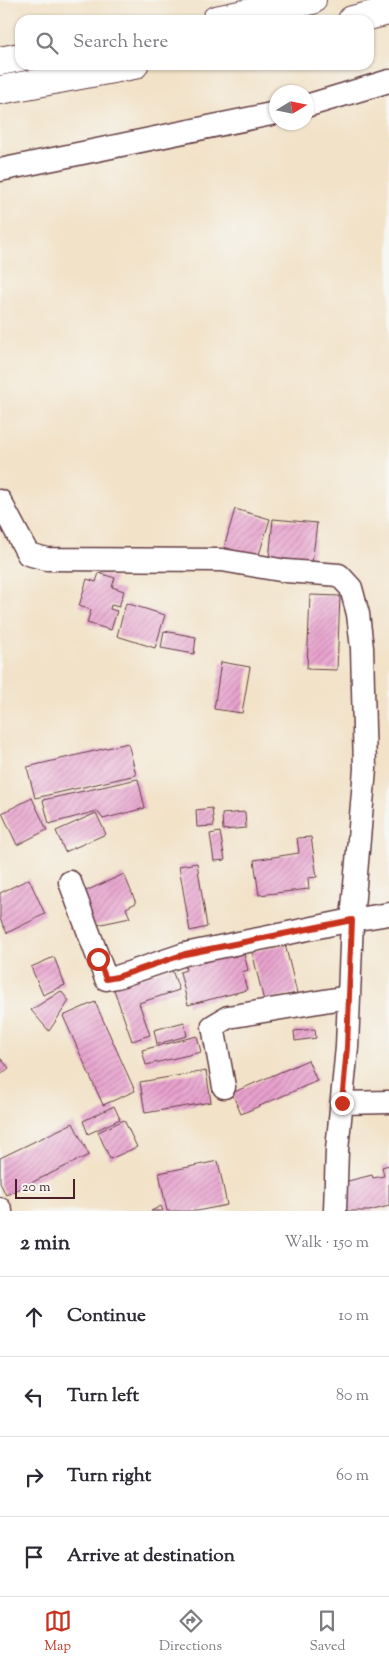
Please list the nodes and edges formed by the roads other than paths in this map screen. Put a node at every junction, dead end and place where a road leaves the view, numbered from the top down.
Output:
1 (312, 0) edge
2 (389, 11) edge
3 (240, 15) edge
4 (373, 15) edge
5 (15, 58) edge
6 (0, 61) edge
7 (107, 70) edge
8 (389, 82) edge
9 (0, 90) edge
10 (314, 104) edge
11 (269, 114) edge
12 (0, 170) edge
13 (0, 501) edge
14 (70, 882) dead end
15 (389, 914) edge
16 (352, 920) junction
17 (348, 997) junction
18 (224, 1087) dead end
19 (389, 1102) edge
20 (342, 1103) junction
21 (335, 1211) edge

1 - 3 highway
2 - 4 highway
5 - 6 highway
7 - 9 highway
8 - 10 street
11 - 12 street
13 - 16 street
14 - 16 street
15 - 16 street
16 - 17 street
17 - 18 street
17 - 20 street
19 - 20 street
20 - 21 street

